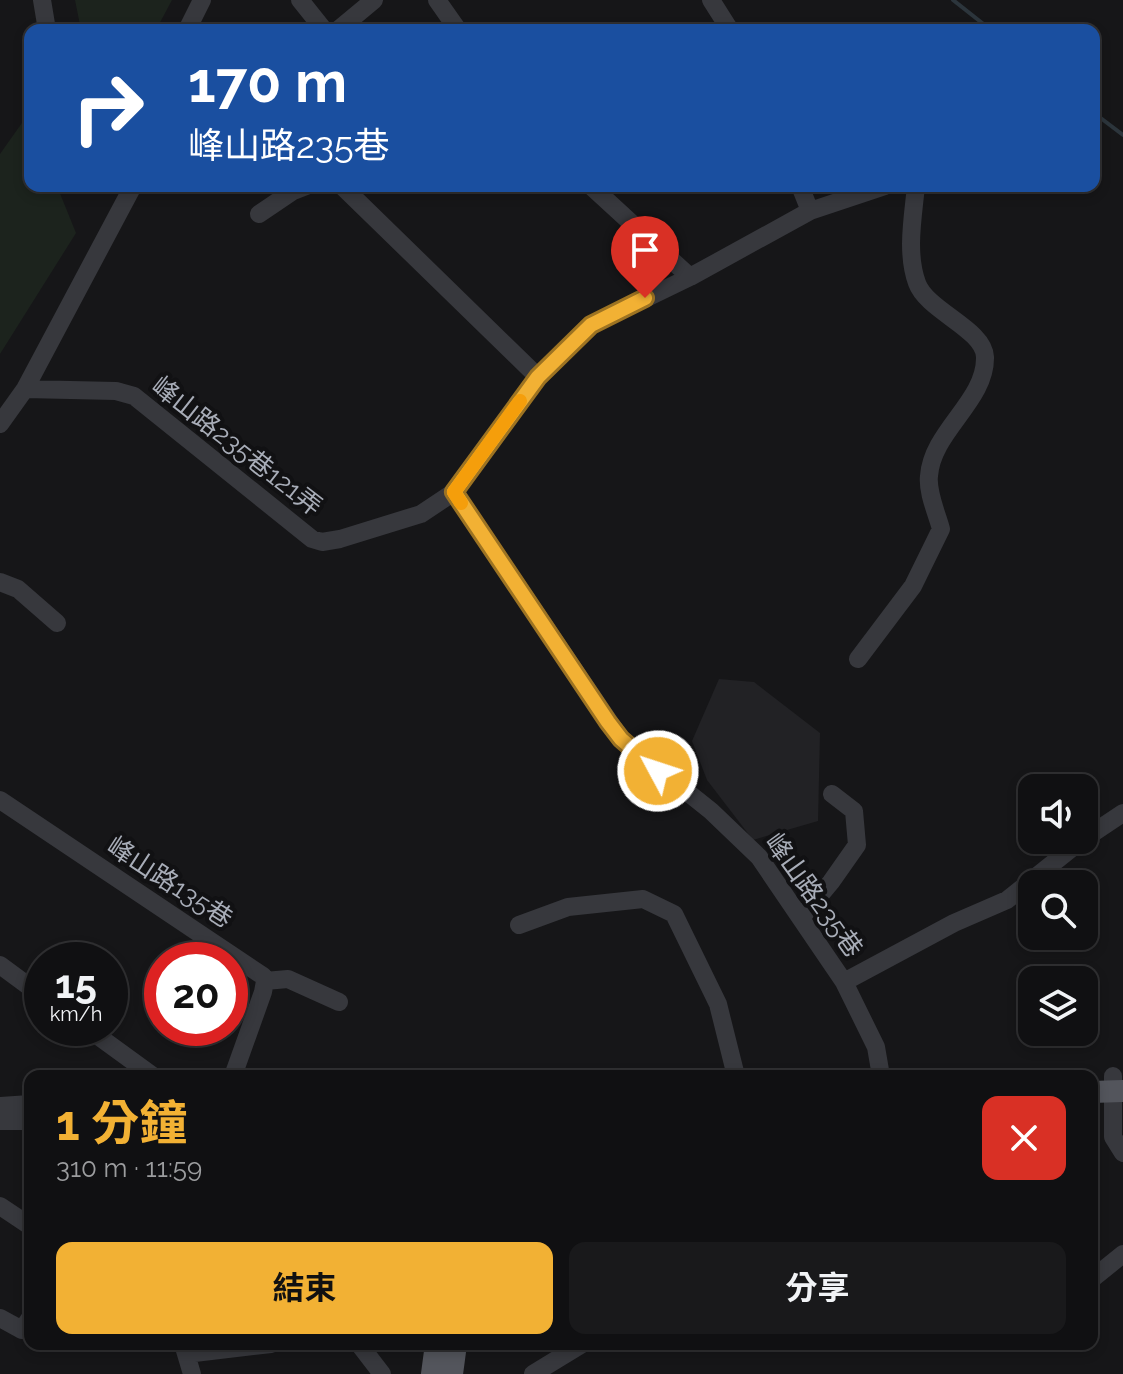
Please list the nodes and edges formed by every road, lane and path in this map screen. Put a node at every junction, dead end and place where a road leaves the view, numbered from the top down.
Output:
1 (42, 0) edge
2 (202, 0) edge
3 (300, 0) edge
4 (374, 0) edge
5 (437, 0) edge
6 (711, 0) edge
7 (46, 24) edge
8 (190, 24) edge
9 (319, 24) edge
10 (345, 24) edge
11 (454, 24) edge
12 (726, 24) edge
13 (130, 192) edge
14 (292, 192) edge
15 (348, 192) edge
16 (598, 192) edge
17 (802, 192) edge
18 (867, 192) edge
19 (916, 192) edge
20 (810, 211) junction
21 (259, 214) dead end
22 (690, 277) junction
23 (538, 377) junction
24 (25, 389) junction
25 (0, 424) edge
26 (454, 492) junction
27 (0, 582) edge
28 (57, 623) dead end
29 (858, 659) dead end
30 (832, 794) dead end
31 (0, 800) edge
32 (1123, 813) edge
33 (1098, 829) edge
34 (1064, 854) edge
35 (801, 918) junction
36 (519, 925) dead end
37 (0, 965) edge
38 (265, 981) junction
39 (844, 982) junction
40 (24, 983) edge
41 (339, 1002) dead end
42 (112, 1046) edge
43 (145, 1070) edge
44 (235, 1070) edge
45 (734, 1070) edge
46 (880, 1070) edge
47 (1109, 1084) edge
48 (24, 1104) edge
49 (0, 1106) edge
50 (0, 1121) edge
51 (24, 1121) edge
52 (1123, 1153) edge
53 (0, 1206) edge
54 (24, 1222) edge
55 (1123, 1254) edge
56 (1098, 1274) edge
57 (0, 1318) edge
58 (24, 1327) edge
59 (184, 1350) edge
60 (364, 1350) edge
61 (435, 1350) edge
62 (455, 1350) edge
63 (572, 1350) edge
64 (535, 1373) edge
65 (192, 1374) edge
66 (382, 1374) edge
67 (432, 1374) edge
68 (452, 1374) edge

1 - 7 street
2 - 8 street
3 - 9 street
4 - 10 street
5 - 11 street
6 - 12 street
13 - 24 street
14 - 21 street
15 - 23 street
16 - 22 street
17 - 20 street
18 - 20 street
19 - 29 street
20 - 22 street
22 - 23 street
23 - 26 street
24 - 25 street
24 - 26 street, 峰山路235巷121弄
26 - 35 street, 峰山路235巷
27 - 28 street
30 - 35 street
31 - 38 street, 峰山路135巷
32 - 33 street
34 - 39 street
35 - 39 street, 峰山路235巷
36 - 45 street
37 - 40 street
38 - 41 street
38 - 44 street
39 - 46 street, 峰山路235巷
42 - 43 street
47 - 52 street
48 - 49 street
50 - 51 street
53 - 54 street
55 - 56 street
57 - 58 street
59 - 65 street
60 - 66 street
61 - 67 main road
62 - 68 main road
63 - 64 street

